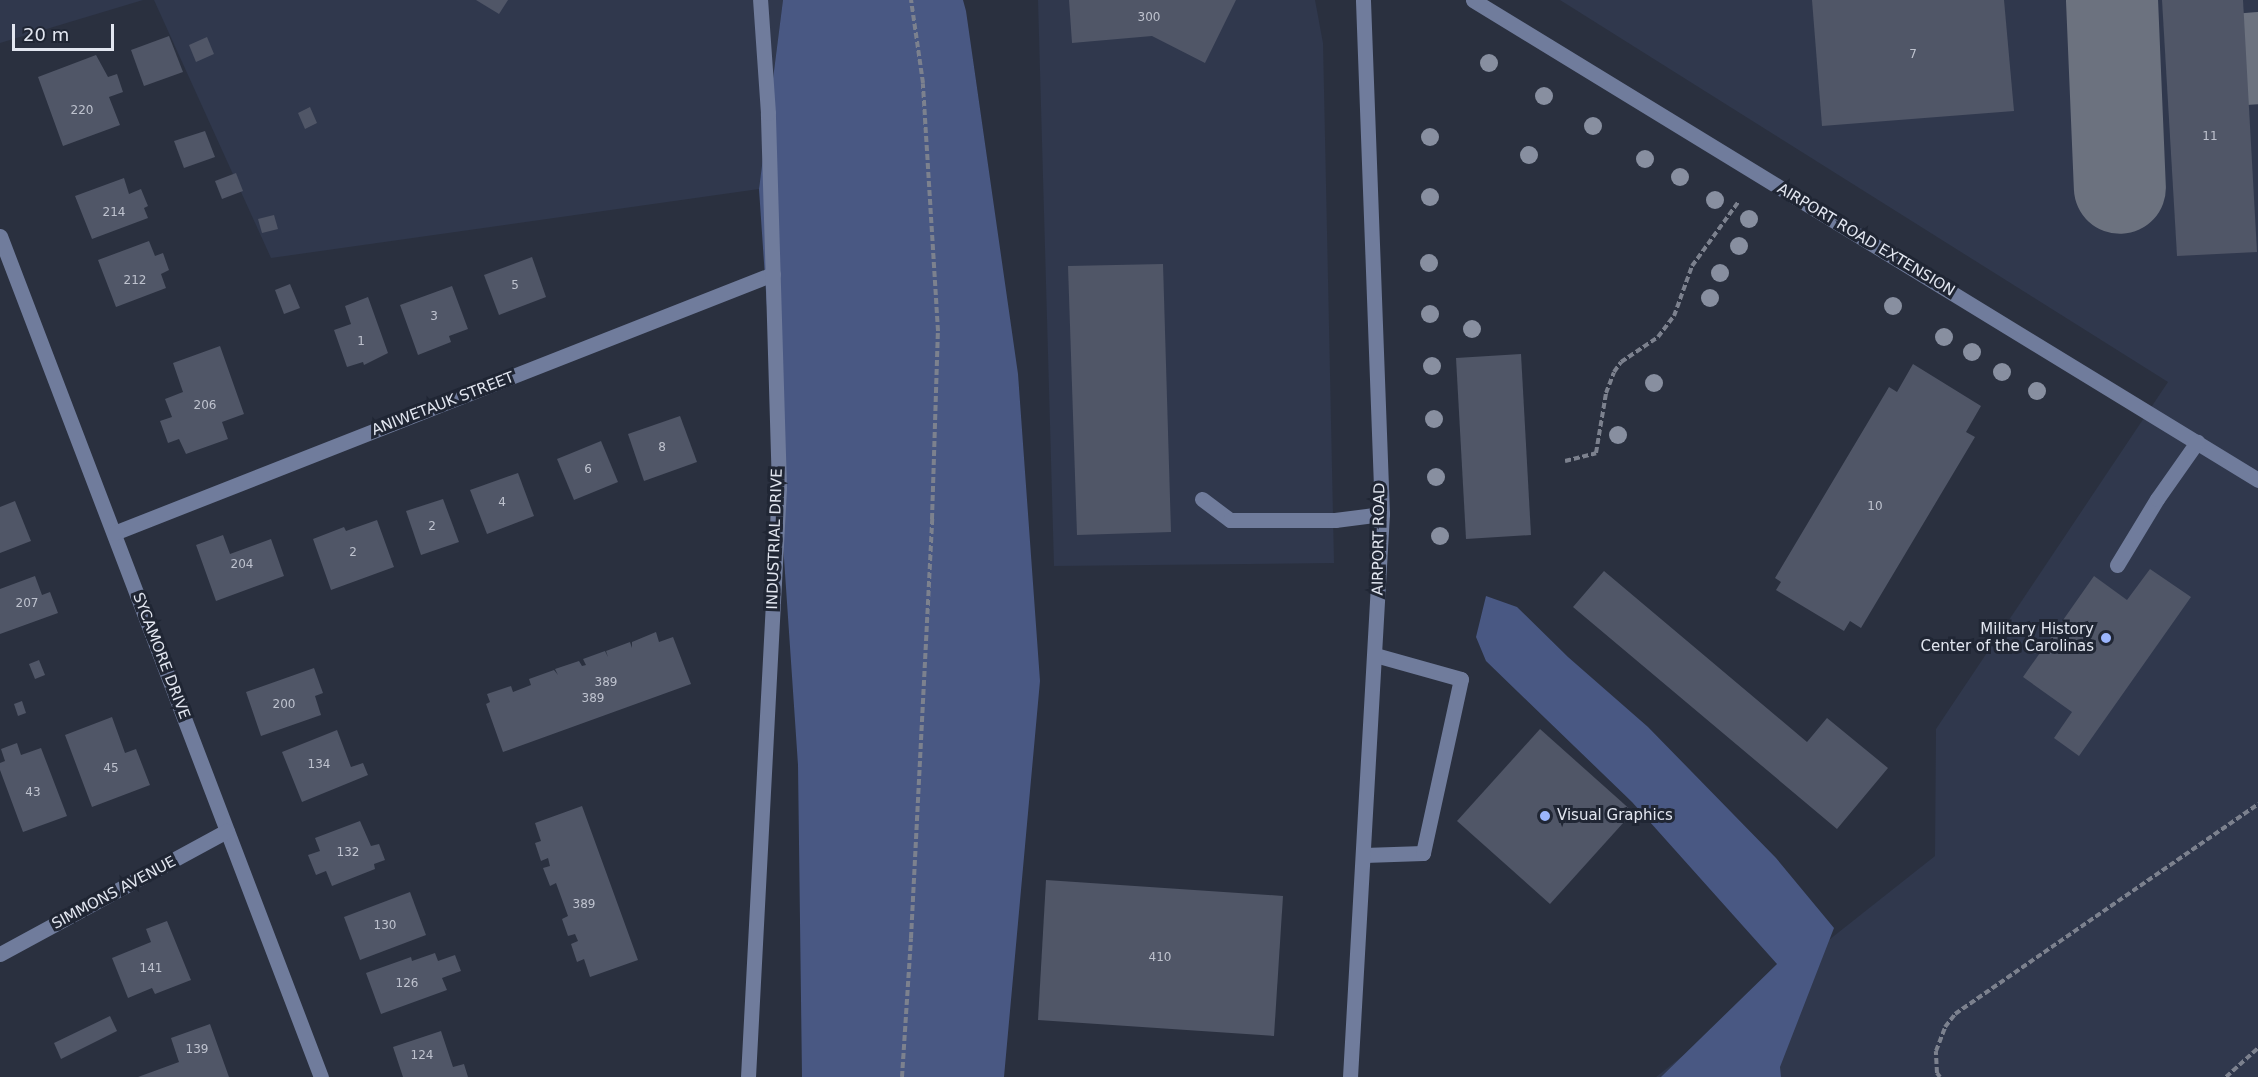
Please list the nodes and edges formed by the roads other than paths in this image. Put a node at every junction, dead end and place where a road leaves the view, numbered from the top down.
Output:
1 (760, 0) edge
2 (1363, 0) edge
3 (1473, 0) edge
4 (0, 236) edge
5 (773, 274) junction
6 (2197, 442) junction
7 (2258, 480) edge
8 (1202, 499) dead end
9 (1382, 514) junction
10 (114, 533) junction
11 (2117, 565) dead end
12 (1375, 655) junction
13 (227, 831) junction
14 (1364, 855) junction
15 (0, 954) edge
16 (321, 1077) edge
17 (748, 1077) edge
18 (1350, 1077) edge

1 - 5 street, INDUSTRIAL DRIVE
2 - 9 street, AIRPORT ROAD
3 - 6 street, AIRPORT ROAD EXTENSION
4 - 10 street, SYCAMORE DRIVE
5 - 10 street, ANIWETAUK STREET
5 - 17 street, INDUSTRIAL DRIVE
6 - 7 street, AIRPORT ROAD EXTENSION
6 - 11 street
8 - 9 street
9 - 12 street, AIRPORT ROAD
10 - 13 street, SYCAMORE DRIVE
12 - 14 street, AIRPORT ROAD
12 - 14 street
13 - 15 street, SIMMONS AVENUE
13 - 16 street, SYCAMORE DRIVE
14 - 18 street, AIRPORT ROAD

